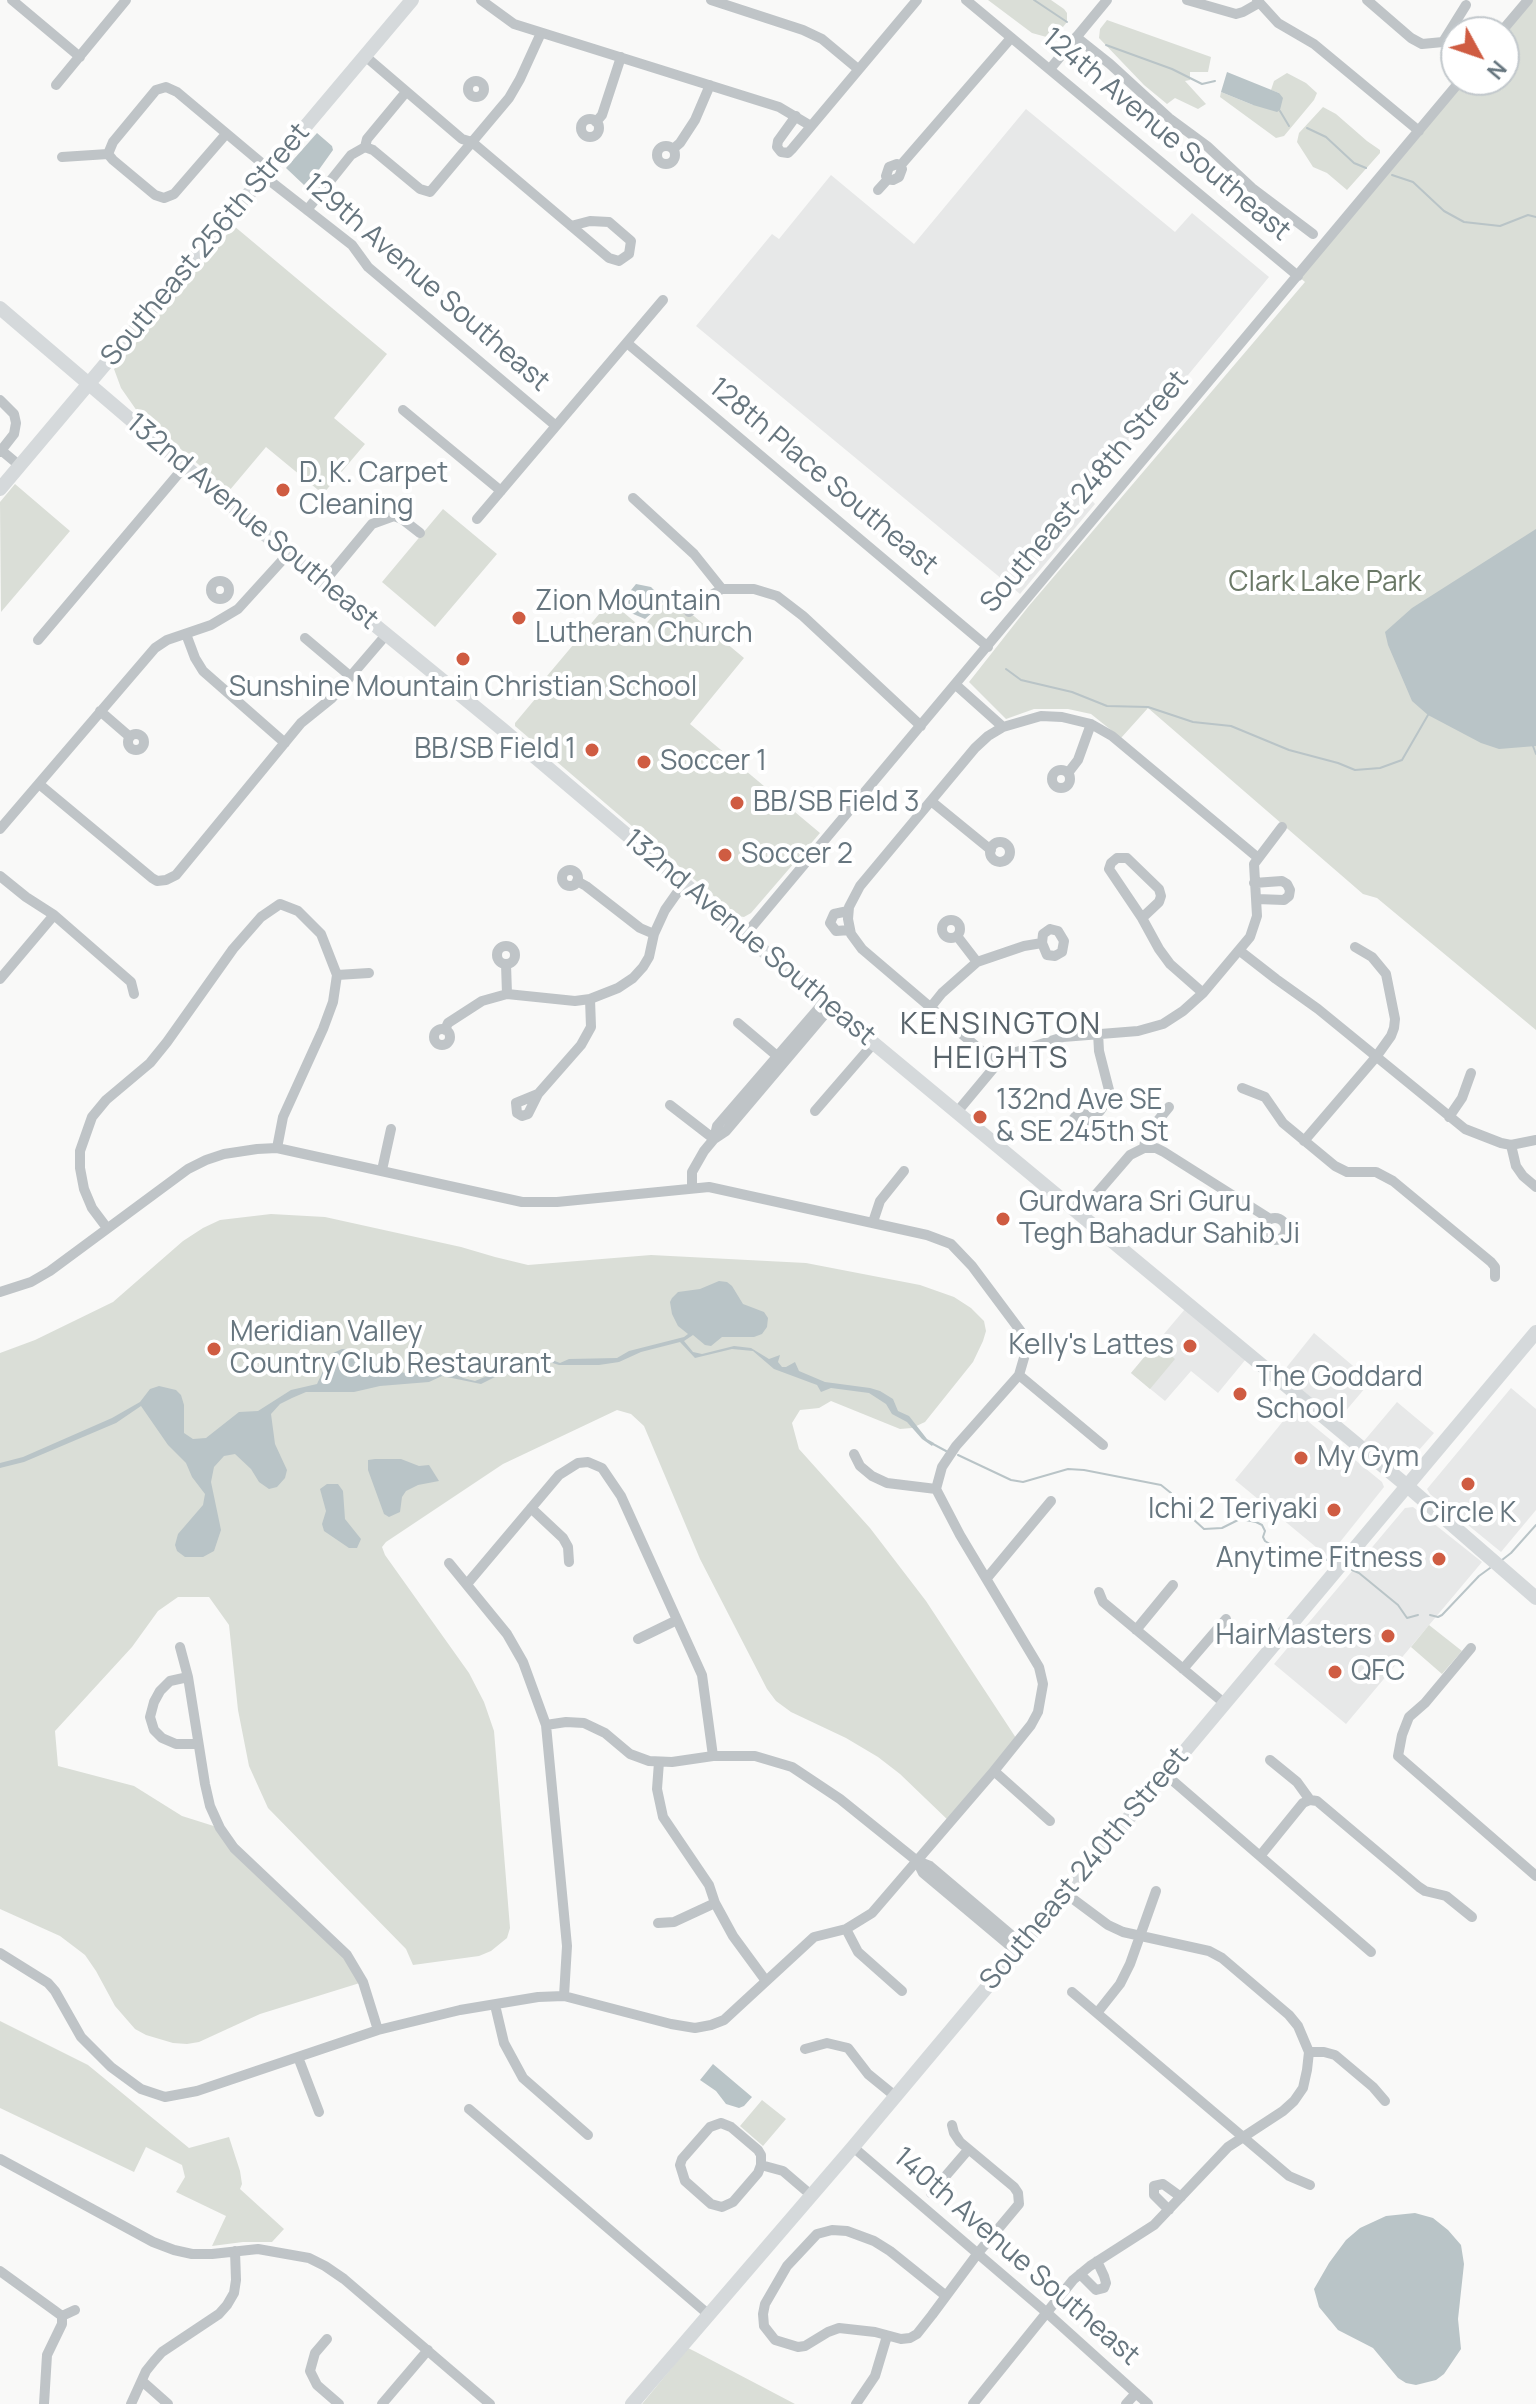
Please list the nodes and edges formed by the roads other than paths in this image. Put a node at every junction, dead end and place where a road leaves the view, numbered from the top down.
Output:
1 (12, 0) edge
2 (126, 0) edge
3 (412, 0) edge
4 (481, 0) edge
5 (711, 0) edge
6 (917, 0) edge
7 (966, 0) edge
8 (1107, 0) edge
9 (1187, 0) edge
10 (1367, 0) edge
11 (1528, 0) edge
12 (1258, 1) edge
13 (1466, 5) dead end
14 (1459, 16) edge
15 (1514, 16) edge
16 (541, 33) junction
17 (1076, 37) junction
18 (1011, 38) junction
19 (1440, 42) edge
20 (365, 56) junction
21 (80, 57) junction
22 (621, 57) junction
23 (858, 69) junction
24 (1050, 69) junction
25 (56, 85) dead end
26 (710, 85) junction
27 (406, 92) junction
28 (482, 95) dead end
29 (1448, 96) edge
30 (499, 110) junction
31 (796, 116) junction
32 (596, 122) dead end
33 (811, 126) junction
34 (1419, 131) junction
35 (226, 134) junction
36 (472, 142) junction
37 (365, 147) junction
38 (673, 149) dead end
39 (108, 154) junction
40 (62, 157) dead end
41 (267, 173) junction
42 (878, 190) dead end
43 (307, 210) junction
44 (571, 226) junction
45 (1313, 234) dead end
46 (1298, 276) junction
47 (663, 300) dead end
48 (0, 308) edge
49 (627, 343) junction
50 (88, 385) junction
51 (0, 400) edge
52 (403, 410) dead end
53 (556, 426) junction
54 (1, 451) edge
55 (185, 466) junction
56 (11, 469) edge
57 (0, 489) edge
58 (501, 491) junction
59 (633, 498) dead end
60 (477, 519) dead end
61 (420, 533) dead end
62 (288, 554) junction
63 (323, 583) junction
64 (722, 589) junction
65 (224, 598) dead end
66 (235, 611) junction
67 (689, 612) dead end
68 (186, 634) junction
69 (386, 635) junction
70 (305, 638) dead end
71 (38, 640) dead end
72 (988, 647) junction
73 (350, 676) junction
74 (956, 685) junction
75 (100, 711) junction
76 (1091, 724) junction
77 (921, 726) junction
78 (1003, 727) junction
79 (130, 737) dead end
80 (285, 743) junction
81 (1068, 773) dead end
82 (39, 784) junction
83 (931, 801) junction
84 (1282, 827) dead end
85 (0, 829) edge
86 (991, 850) dead end
87 (1257, 857) junction
88 (0, 876) edge
89 (577, 881) dead end
90 (684, 883) junction
91 (1254, 883) junction
92 (1257, 899) junction
93 (54, 915) junction
94 (1142, 918) junction
95 (849, 920) junction
96 (654, 934) junction
97 (745, 935) junction
98 (957, 936) dead end
99 (1042, 943) dead end
100 (1355, 947) dead end
101 (1240, 951) junction
102 (977, 962) junction
103 (506, 964) dead end
104 (369, 973) dead end
105 (337, 975) junction
106 (0, 979) edge
107 (1203, 993) junction
108 (134, 994) dead end
109 (507, 994) junction
110 (590, 999) junction
111 (827, 1005) junction
112 (930, 1008) junction
113 (738, 1023) dead end
114 (445, 1030) dead end
115 (1098, 1033) junction
116 (873, 1044) junction
117 (1376, 1057) junction
118 (781, 1059) junction
119 (997, 1064) junction
120 (1471, 1073) dead end
121 (1242, 1088) dead end
122 (538, 1094) dead end
123 (670, 1105) dead end
124 (1169, 1107) dead end
125 (815, 1111) dead end
126 (957, 1112) junction
127 (1449, 1117) junction
128 (1091, 1119) dead end
129 (391, 1129) dead end
130 (714, 1139) junction
131 (1536, 1140) edge
132 (1304, 1141) junction
133 (1511, 1145) junction
134 (277, 1148) junction
135 (1144, 1148) junction
136 (382, 1170) junction
137 (904, 1171) dead end
138 (1536, 1187) edge
139 (692, 1188) junction
140 (1079, 1214) junction
141 (1270, 1219) dead end
142 (873, 1222) junction
143 (107, 1228) junction
144 (1495, 1277) dead end
145 (0, 1292) edge
146 (1536, 1332) edge
147 (1019, 1375) junction
148 (1103, 1445) dead end
149 (854, 1454) dead end
150 (1406, 1485) junction
151 (936, 1489) junction
152 (1051, 1501) dead end
153 (531, 1508) junction
154 (569, 1562) dead end
155 (449, 1563) dead end
156 (987, 1578) junction
157 (467, 1584) junction
158 (1173, 1585) dead end
159 (1099, 1592) dead end
160 (1536, 1598) edge
161 (1226, 1619) dead end
162 (677, 1620) junction
163 (1136, 1630) junction
164 (638, 1639) dead end
165 (180, 1647) dead end
166 (1471, 1648) dead end
167 (1183, 1669) junction
168 (188, 1677) junction
169 (1224, 1703) junction
170 (546, 1725) junction
171 (198, 1744) junction
172 (713, 1756) junction
173 (1270, 1760) dead end
174 (659, 1762) junction
175 (994, 1771) junction
176 (1165, 1774) junction
177 (1310, 1800) junction
178 (1050, 1821) dead end
179 (1260, 1856) junction
180 (917, 1861) junction
181 (1536, 1876) edge
182 (1156, 1891) dead end
183 (1065, 1893) junction
184 (715, 1903) junction
185 (1472, 1917) dead end
186 (658, 1923) dead end
187 (846, 1929) junction
188 (1139, 1937) junction
189 (1019, 1947) junction
190 (1371, 1952) dead end
191 (0, 1953) edge
192 (766, 1981) junction
193 (902, 1991) dead end
194 (1072, 1992) dead end
195 (564, 1996) junction
196 (495, 2005) junction
197 (1097, 2013) junction
198 (378, 2030) junction
199 (805, 2049) dead end
200 (1309, 2052) junction
201 (298, 2057) junction
202 (895, 2096) junction
203 (1385, 2101) dead end
204 (469, 2109) dead end
205 (319, 2112) dead end
206 (952, 2125) dead end
207 (588, 2135) dead end
208 (1243, 2136) junction
209 (853, 2147) junction
210 (968, 2150) junction
211 (0, 2159) edge
212 (761, 2165) junction
213 (1310, 2185) dead end
214 (931, 2193) dead end
215 (811, 2195) junction
216 (1181, 2197) junction
217 (1169, 2210) junction
218 (235, 2251) junction
219 (978, 2253) junction
220 (1097, 2261) junction
221 (0, 2271) edge
222 (1080, 2274) junction
223 (946, 2296) junction
224 (75, 2310) dead end
225 (1046, 2312) junction
226 (708, 2314) junction
227 (62, 2316) junction
228 (887, 2336) junction
229 (327, 2339) dead end
230 (428, 2350) junction
231 (142, 2381) junction
232 (1136, 2393) junction
233 (44, 2404) edge
234 (131, 2404) edge
235 (168, 2404) edge
236 (339, 2404) edge
237 (382, 2404) edge
238 (490, 2404) edge
239 (632, 2404) edge
240 (856, 2404) edge
241 (973, 2404) edge
242 (1126, 2404) edge
243 (1148, 2404) edge

1 - 21 street
2 - 21 street
3 - 20 main road, Southeast 256th Street
4 - 16 street
5 - 23 street
6 - 23 street
7 - 18 street, 124th Avenue Southeast
8 - 17 street
9 - 12 street
10 - 19 street
11 - 15 street
12 - 34 street
13 - 14 street
16 - 22 street
16 - 30 street
17 - 24 street
17 - 45 street
18 - 24 street, 124th Avenue Southeast
18 - 42 street
20 - 27 street
20 - 41 main road, Southeast 256th Street
21 - 25 street
22 - 26 street
22 - 32 street
23 - 33 street
24 - 46 street, 124th Avenue Southeast
26 - 31 street
26 - 38 street
27 - 36 street
27 - 37 street
28 - 30 street
29 - 34 street, Southeast 248th Street
30 - 36 street
31 - 33 street
31 - 33 street
34 - 46 street, Southeast 248th Street
35 - 39 street
35 - 39 street, 129th Avenue Southeast
35 - 41 street, 129th Avenue Southeast
36 - 37 street
36 - 44 street
37 - 43 street
39 - 40 street
41 - 43 street, 129th Avenue Southeast
41 - 50 main road, Southeast 256th Street
43 - 53 street, 129th Avenue Southeast
44 - 44 street
46 - 72 street, Southeast 248th Street
47 - 49 street
48 - 50 main road, 132nd Avenue Southeast
49 - 53 street
49 - 72 street, 128th Place Southeast
50 - 55 main road, 132nd Avenue Southeast
50 - 56 main road, Southeast 256th Street
51 - 54 street
52 - 58 street
53 - 58 street
54 - 56 street
55 - 62 main road, 132nd Avenue Southeast
55 - 71 street
56 - 57 main road, Southeast 256th Street
58 - 60 street
59 - 64 street
61 - 63 street
62 - 63 main road, 132nd Avenue Southeast
62 - 66 street
63 - 69 main road, 132nd Avenue Southeast
64 - 67 street
64 - 77 street
65 - 66 street
66 - 68 street
68 - 75 street
68 - 80 street
69 - 73 street
69 - 90 main road, 132nd Avenue Southeast
70 - 73 street
72 - 74 street, Southeast 248th Street
73 - 80 street
74 - 77 street, Southeast 248th Street
74 - 78 street
75 - 79 street
75 - 82 street
76 - 78 street
76 - 81 street
76 - 87 street
77 - 97 street, Southeast 248th Street
78 - 83 street
80 - 82 street
82 - 85 street
83 - 86 street
83 - 95 street
84 - 87 street
87 - 91 street
88 - 93 street
89 - 96 street
90 - 96 street
90 - 97 main road, 132nd Avenue Southeast
91 - 92 street
91 - 92 street
92 - 101 street
93 - 106 street
93 - 108 street
94 - 94 street
94 - 107 street
95 - 95 street
95 - 112 street
96 - 110 street
97 - 111 main road, 132nd Avenue Southeast
98 - 102 street
99 - 102 street
100 - 117 street
101 - 107 street
101 - 117 street
102 - 112 street
103 - 109 street
104 - 105 street
105 - 134 street
105 - 143 street
107 - 115 street
109 - 110 street
109 - 114 street
110 - 122 street
111 - 116 main road, 132nd Avenue Southeast
111 - 118 street
112 - 119 street
113 - 118 street
115 - 119 street
115 - 128 street
116 - 125 street
116 - 126 main road, 132nd Avenue Southeast
117 - 127 street
117 - 132 street
118 - 130 street
119 - 126 street
120 - 127 street
121 - 132 street
123 - 130 street
124 - 135 street
126 - 140 main road, 132nd Avenue Southeast
127 - 133 street
129 - 136 street
130 - 139 street
131 - 133 street
132 - 144 street
133 - 138 street
134 - 136 street
134 - 143 street
135 - 140 street
135 - 141 street
136 - 139 street
137 - 142 street
139 - 142 street
140 - 150 main road, 132nd Avenue Southeast
142 - 147 street
143 - 145 street
146 - 150 main road, Southeast 240th Street
147 - 148 street
147 - 151 street
149 - 151 street
150 - 160 main road, 132nd Avenue Southeast
150 - 169 main road, Southeast 240th Street
151 - 156 street
152 - 156 street
153 - 154 street
153 - 157 street
153 - 162 street
155 - 157 street
156 - 175 street
157 - 170 street
158 - 163 street
159 - 163 street
161 - 167 street
162 - 164 street
162 - 172 street
163 - 167 street
165 - 168 street
166 - 181 street
167 - 169 street
168 - 171 street
168 - 171 street
169 - 176 main road, Southeast 240th Street
170 - 174 street
170 - 195 street
171 - 198 street
172 - 174 street
172 - 180 street
173 - 177 street
174 - 184 street
175 - 178 street
175 - 180 street
176 - 179 street
176 - 183 main road, Southeast 240th Street
177 - 179 street
177 - 185 street
179 - 190 street
180 - 187 street
180 - 189 street
182 - 188 street
183 - 188 street
183 - 189 main road, Southeast 240th Street
184 - 186 street
184 - 192 street
187 - 192 street
187 - 193 street
188 - 197 street
188 - 200 street
189 - 202 main road, Southeast 240th Street
191 - 201 street
192 - 195 street
194 - 197 street
195 - 196 street
196 - 198 street
196 - 207 street
197 - 208 street
198 - 201 street
199 - 202 street
200 - 203 street
200 - 208 street
201 - 205 street
202 - 209 main road, Southeast 240th Street
204 - 226 street
206 - 210 street
208 - 213 street
208 - 216 street
209 - 215 main road, Southeast 240th Street
209 - 219 street, 140th Avenue Southeast
210 - 214 street
210 - 219 street
211 - 218 street
212 - 212 street
212 - 215 street
215 - 226 main road, Southeast 240th Street
216 - 217 street
216 - 217 street
217 - 220 street
218 - 230 street
218 - 231 street
219 - 223 street
219 - 225 street, 140th Avenue Southeast
220 - 222 street
220 - 222 street
221 - 227 street
222 - 225 street
223 - 228 street
223 - 228 street
224 - 227 street
225 - 232 street, 140th Avenue Southeast
225 - 241 street
226 - 239 main road, Southeast 240th Street
227 - 233 street
228 - 240 street
229 - 236 street
230 - 237 street
230 - 238 street
231 - 234 street
231 - 235 street
232 - 242 street
232 - 243 street, 140th Avenue Southeast

